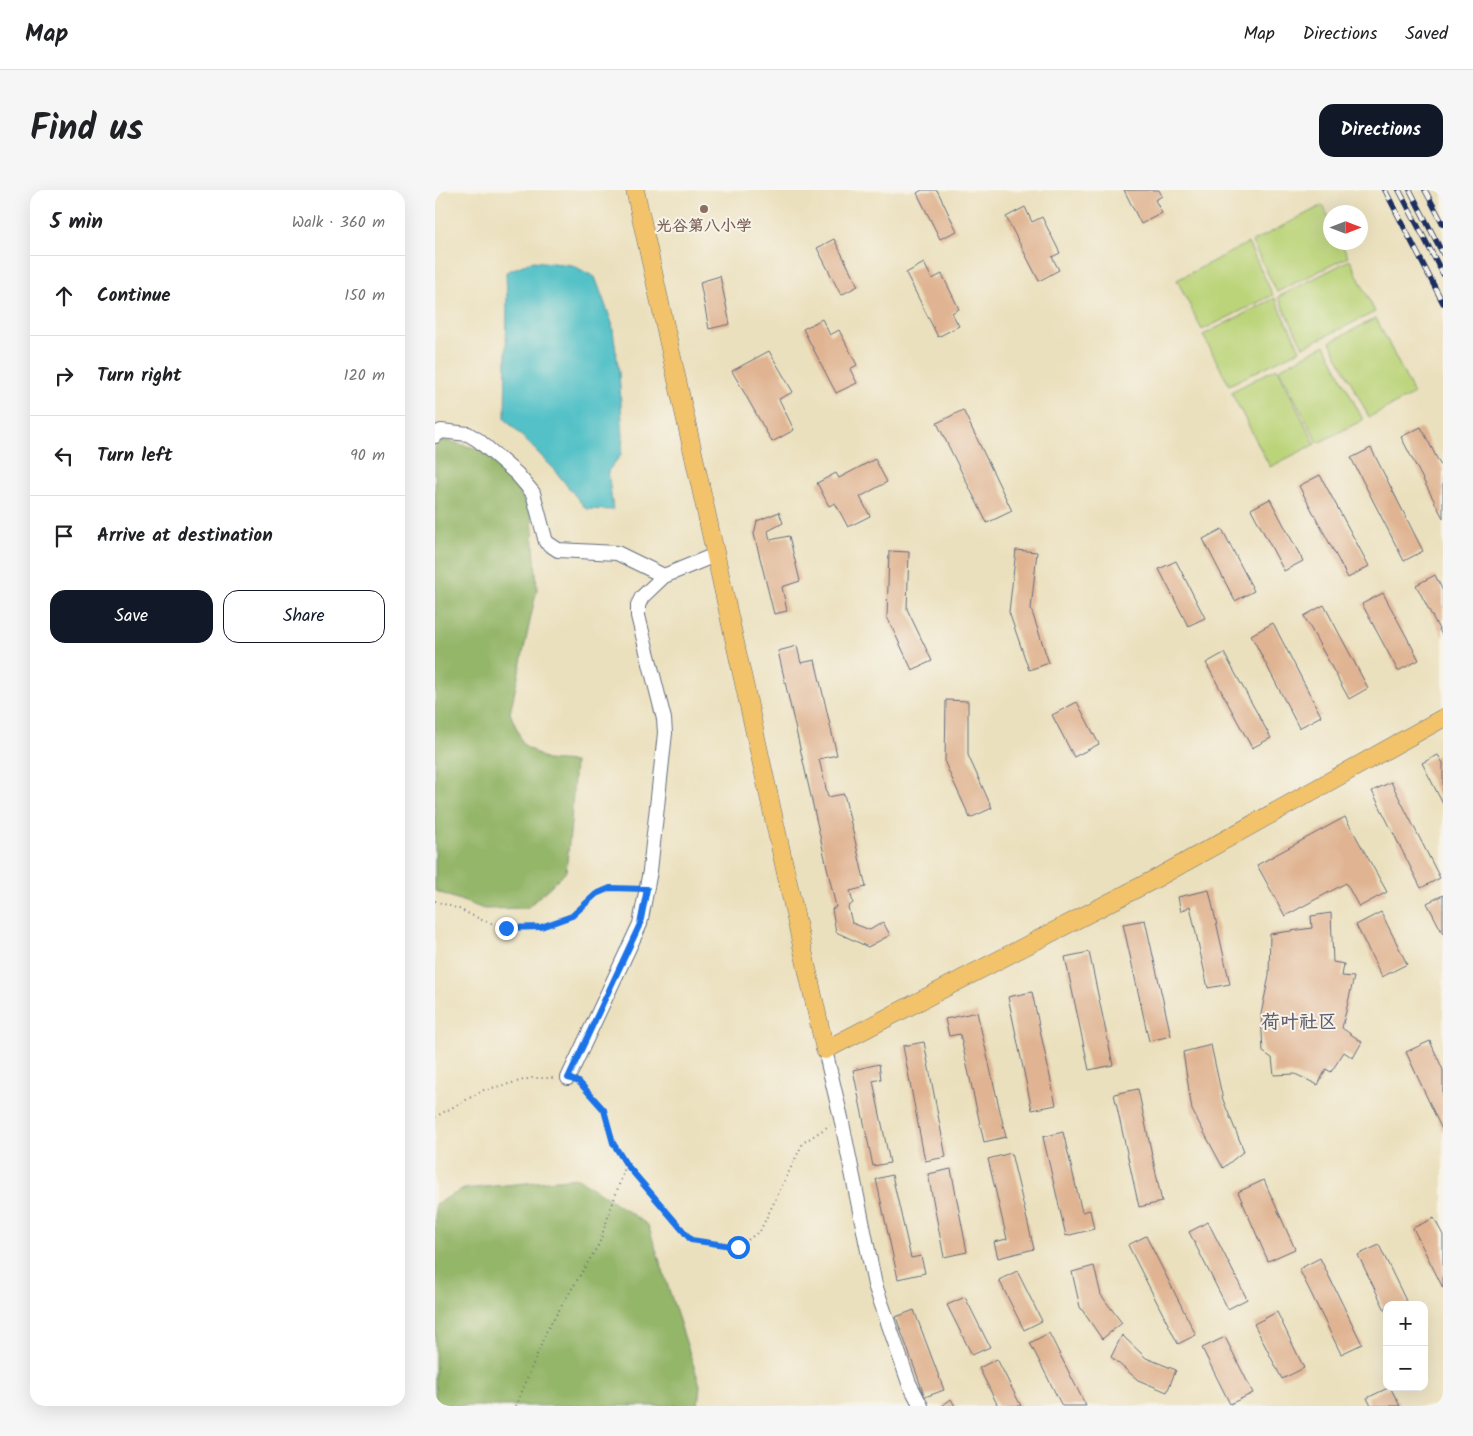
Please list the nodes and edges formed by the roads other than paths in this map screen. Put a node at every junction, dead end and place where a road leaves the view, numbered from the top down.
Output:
1 (635, 190) edge
2 (435, 436) edge
3 (715, 556) junction
4 (664, 576) junction
5 (1443, 718) edge
6 (825, 1050) junction
7 (568, 1078) road end
8 (921, 1406) edge

1 - 3 main road
2 - 4 street
3 - 4 street
3 - 6 main road
4 - 7 street
5 - 6 main road
6 - 8 street

